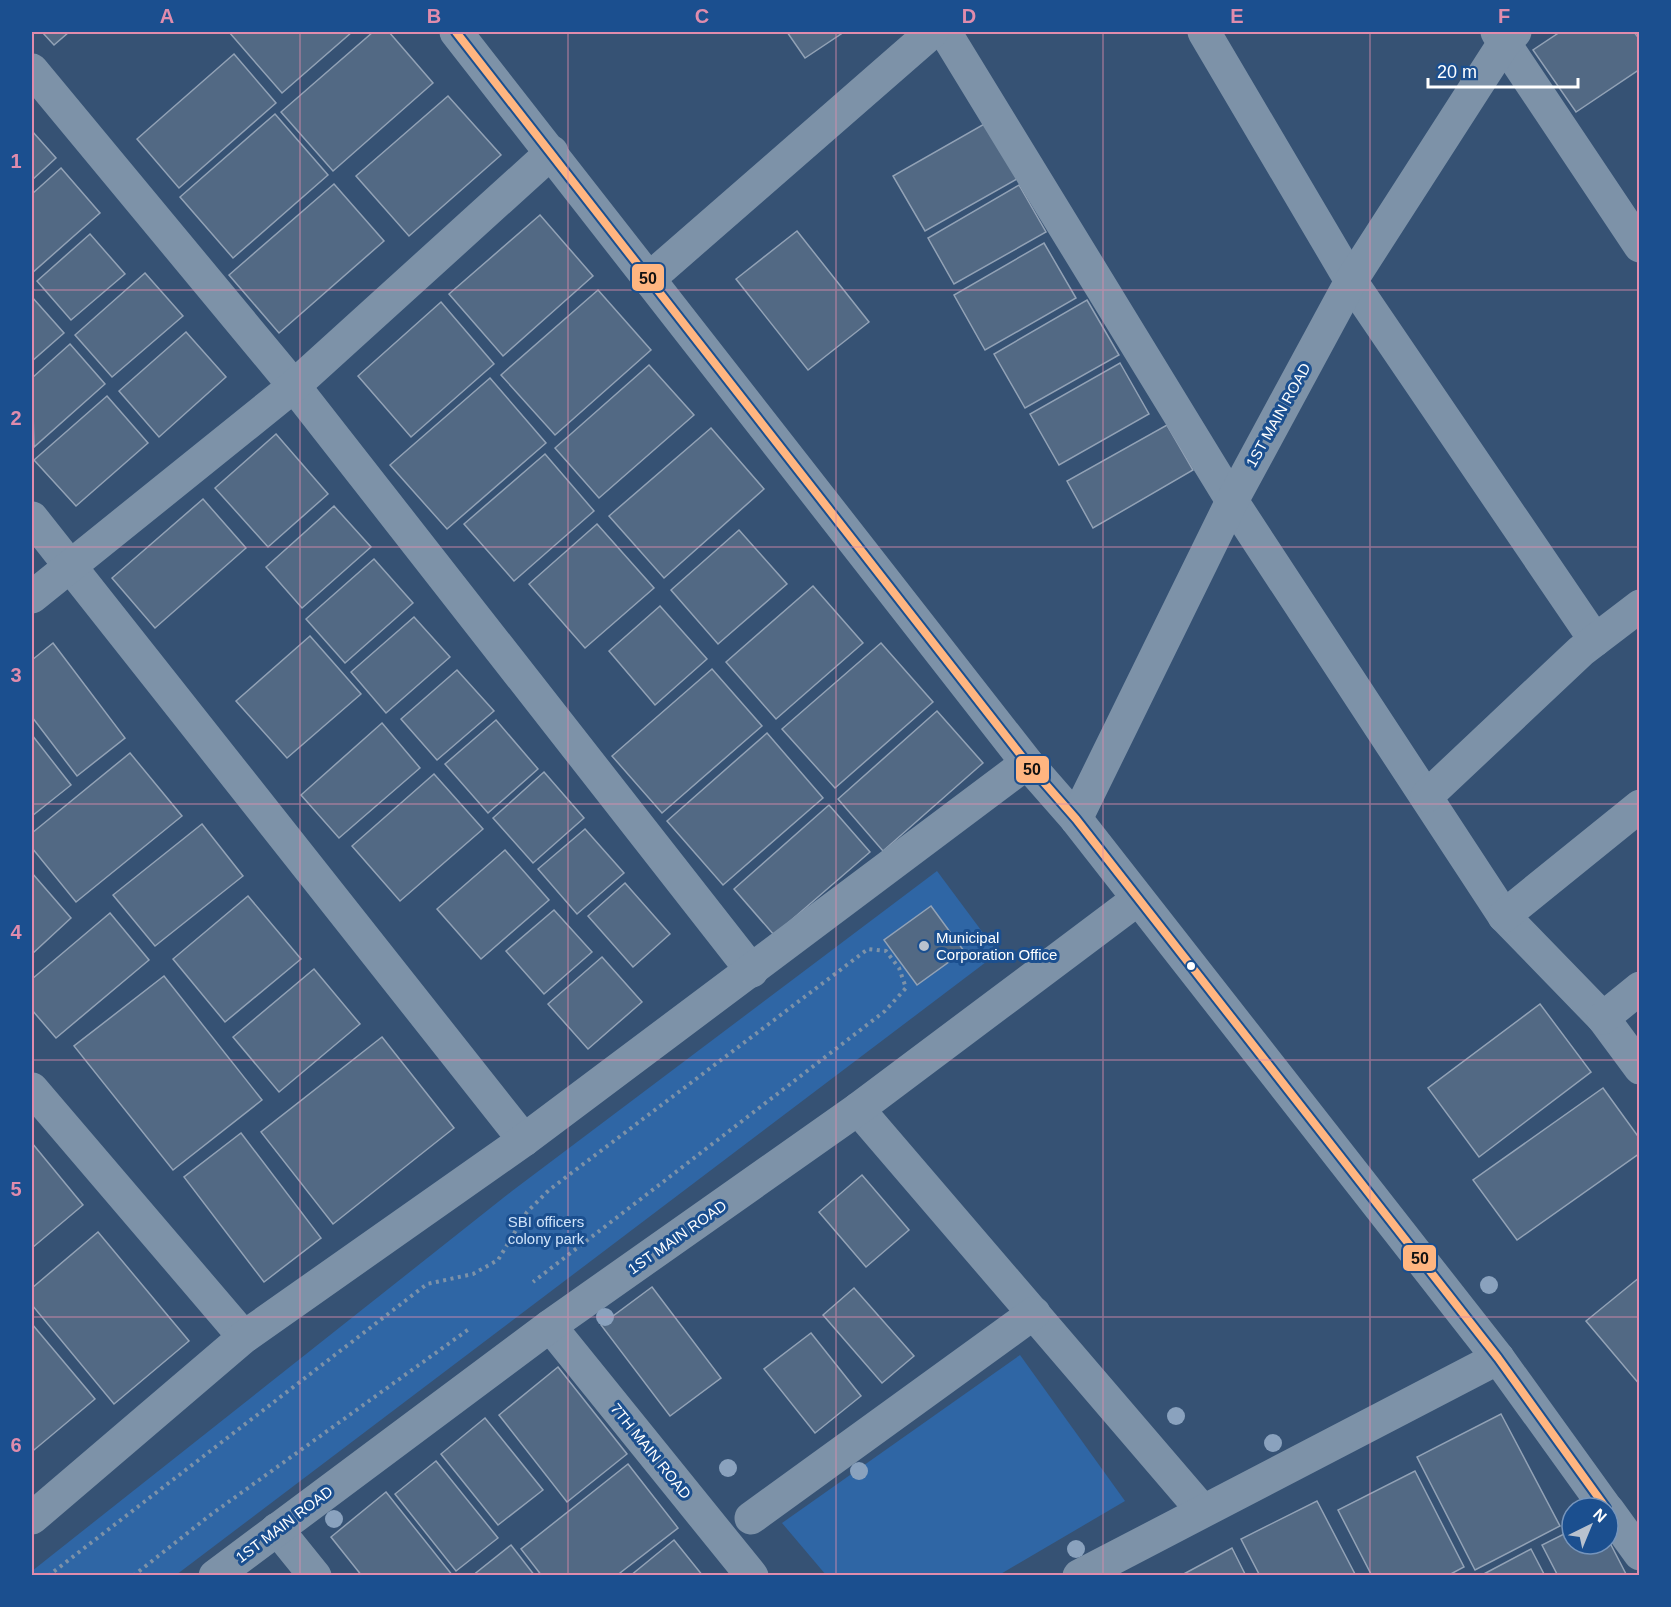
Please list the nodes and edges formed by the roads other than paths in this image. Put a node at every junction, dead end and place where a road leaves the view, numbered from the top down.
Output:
1 (456, 32) edge
2 (932, 32) edge
3 (945, 32) edge
4 (1204, 32) edge
5 (1506, 35) edge
6 (32, 70) edge
7 (552, 152) junction
8 (1640, 246) edge
9 (650, 278) junction
10 (1351, 281) junction
11 (294, 386) junction
12 (1232, 501) junction
13 (32, 518) edge
14 (71, 565) junction
15 (32, 597) edge
16 (1640, 606) edge
17 (1595, 640) junction
18 (1027, 763) junction
19 (1427, 796) junction
20 (1640, 806) edge
21 (1076, 819) junction
22 (1138, 899) junction
23 (1504, 916) junction
24 (752, 971) junction
25 (1640, 988) edge
26 (1603, 1018) junction
27 (1640, 1068) edge
28 (32, 1089) edge
29 (858, 1109) junction
30 (524, 1140) junction
31 (1034, 1313) junction
32 (550, 1326) junction
33 (244, 1337) junction
34 (1498, 1358) junction
35 (1598, 1496) edge
36 (1202, 1510) junction
37 (32, 1518) edge
38 (752, 1518) dead end
39 (1620, 1527) edge
40 (277, 1529) junction
41 (1640, 1554) edge
42 (215, 1575) edge
43 (315, 1575) edge
44 (752, 1575) edge
45 (1079, 1575) edge

1 - 7 street
2 - 9 street
3 - 12 street
4 - 10 street
5 - 8 street
5 - 10 street, 1ST MAIN ROAD
6 - 11 street
7 - 9 street
7 - 11 street
9 - 18 street
10 - 12 street, 1ST MAIN ROAD
10 - 17 street
11 - 14 street
11 - 24 street
12 - 19 street
12 - 21 street, 1ST MAIN ROAD
13 - 14 street
14 - 15 street
14 - 30 street
16 - 17 street
17 - 19 street
18 - 21 street
18 - 24 street
19 - 23 street
20 - 23 street
21 - 22 street
22 - 29 street, 1ST MAIN ROAD
22 - 34 street
23 - 26 street
24 - 30 street
25 - 26 street
26 - 27 street
28 - 33 street
29 - 31 street
29 - 32 street, 1ST MAIN ROAD
30 - 33 street
31 - 36 street
31 - 38 street
32 - 40 street, 1ST MAIN ROAD
32 - 44 street, 7TH MAIN ROAD
33 - 37 street
34 - 35 street
34 - 36 street
36 - 45 street
39 - 41 street
40 - 42 street, 1ST MAIN ROAD
40 - 43 street

